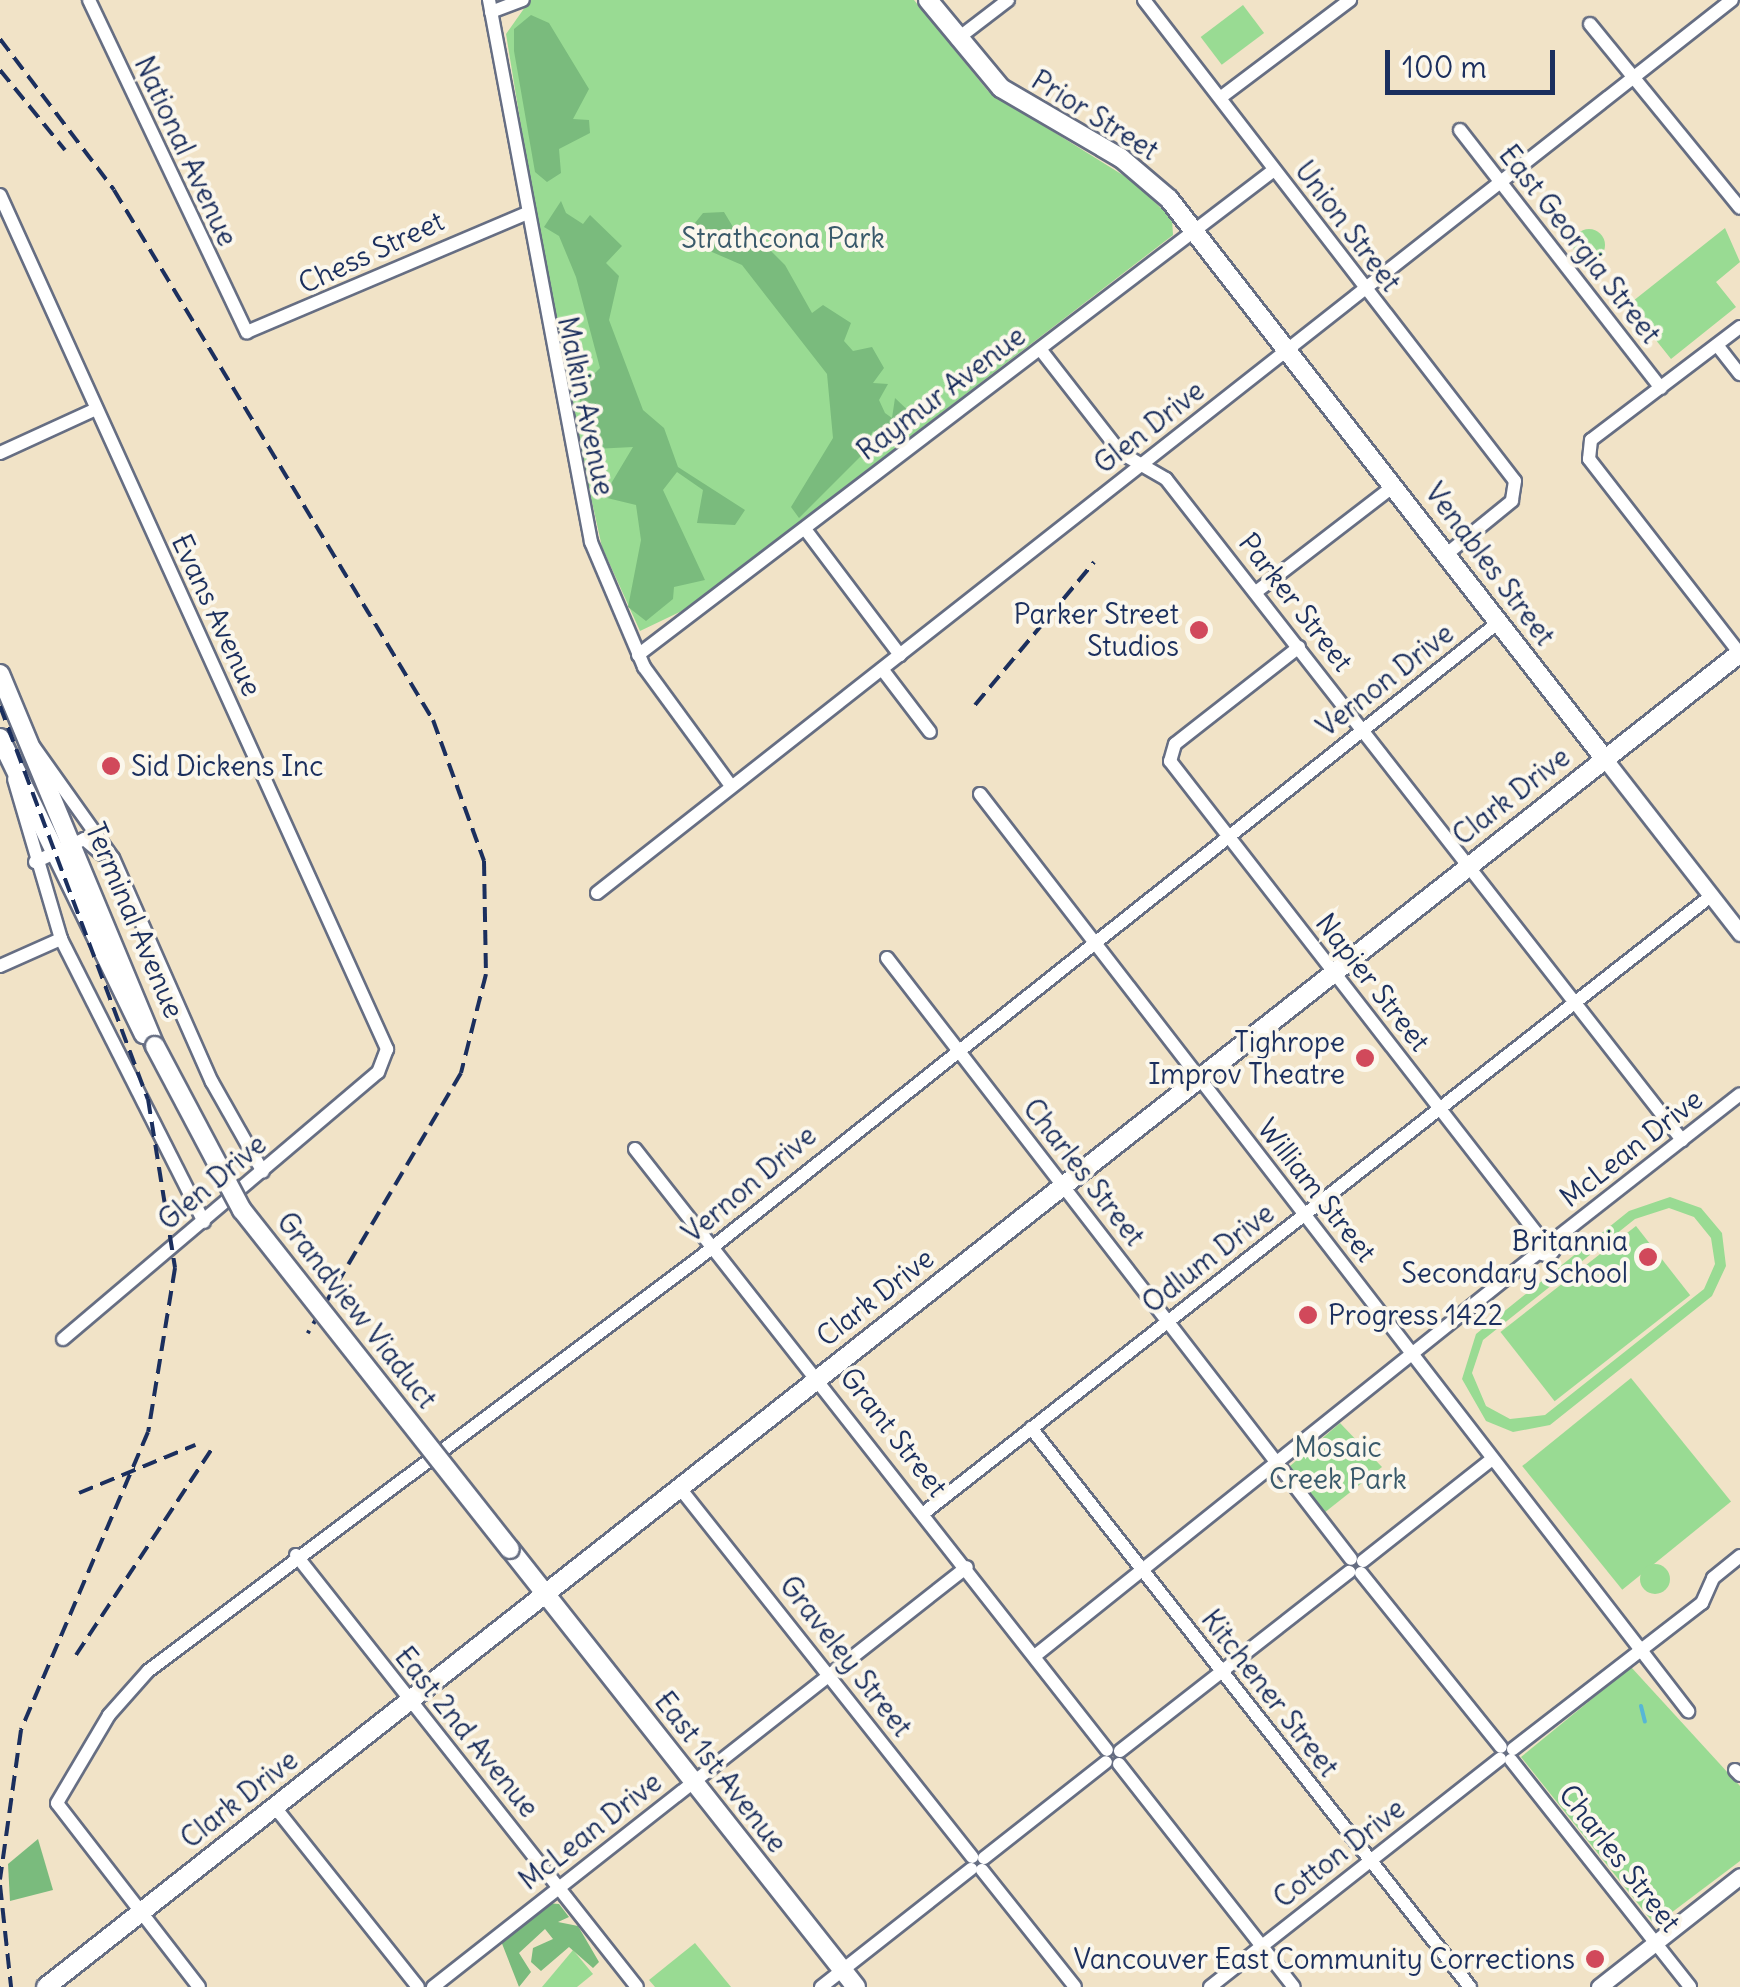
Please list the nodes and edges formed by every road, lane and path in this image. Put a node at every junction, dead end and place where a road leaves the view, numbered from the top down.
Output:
1 (89, 0) edge
2 (523, 0) edge
3 (928, 0) edge
4 (1008, 0) edge
5 (1144, 0) edge
6 (1350, 0) edge
7 (1732, 0) edge
8 (490, 6) edge
9 (1590, 24) dead end
10 (957, 39) junction
11 (1634, 76) junction
12 (1220, 98) junction
13 (1460, 130) dead end
14 (1274, 170) junction
15 (1499, 182) junction
16 (0, 196) edge
17 (1740, 208) edge
18 (527, 213) junction
19 (1195, 231) junction
20 (1364, 289) junction
21 (238, 323) joint
22 (1740, 327) edge
23 (1717, 345) junction
24 (1040, 349) junction
25 (1287, 350) junction
26 (1740, 374) edge
27 (1661, 388) junction
28 (96, 409) junction
29 (0, 453) edge
30 (1140, 465) junction
31 (1394, 484) junction
32 (805, 529) junction
33 (1448, 554) junction
34 (1256, 592) junction
35 (1500, 621) junction
36 (1299, 646) junction
37 (1740, 653) edge
38 (638, 655) junction
39 (900, 655) junction
40 (882, 670) junction
41 (0, 674) edge
42 (1364, 729) junction
43 (930, 732) dead end
44 (0, 738) edge
45 (31, 744) junction
46 (1604, 758) junction
47 (12, 762) junction
48 (731, 786) junction
49 (980, 794) dead end
50 (1228, 836) junction
51 (66, 844) junction
52 (36, 862) junction
53 (1468, 864) junction
54 (120, 880) junction
55 (597, 893) dead end
56 (1711, 896) junction
57 (1740, 934) edge
58 (61, 939) junction
59 (1092, 942) junction
60 (887, 958) dead end
61 (0, 966) edge
62 (1332, 971) junction
63 (1574, 1002) junction
64 (155, 1046) joint
65 (958, 1048) junction
66 (386, 1056) joint
67 (1198, 1077) junction
68 (1740, 1094) edge
69 (1438, 1109) junction
70 (1682, 1140) junction
71 (635, 1149) dead end
72 (264, 1172) junction
73 (1063, 1184) junction
74 (1304, 1214) junction
75 (204, 1222) junction
76 (713, 1244) junction
77 (1545, 1244) junction
78 (1168, 1320) junction
79 (63, 1339) dead end
80 (1411, 1355) junction
81 (820, 1376) junction
82 (1031, 1428) junction
83 (1492, 1460) junction
84 (1277, 1462) junction
85 (679, 1488) junction
86 (925, 1512) junction
87 (296, 1555) junction
88 (1740, 1556) edge
89 (967, 1566) junction
90 (1356, 1566) junction
91 (1142, 1569) junction
92 (544, 1592) junction
93 (1640, 1649) junction
94 (1036, 1655) junction
95 (1221, 1672) junction
96 (830, 1675) junction
97 (409, 1699) junction
98 (1688, 1711) dead end
99 (1507, 1754) junction
100 (1113, 1757) junction
101 (694, 1782) junction
102 (274, 1806) junction
103 (1370, 1862) junction
104 (977, 1863) junction
105 (1740, 1876) edge
106 (559, 1888) junction
107 (140, 1912) junction
108 (1655, 1942) junction
109 (1262, 1946) junction
110 (843, 1970) junction
111 (46, 1987) edge
112 (199, 1987) edge
113 (418, 1987) edge
114 (433, 1987) edge
115 (637, 1987) edge
116 (822, 1987) edge
117 (856, 1987) edge
118 (1075, 1987) edge
119 (1210, 1987) edge
120 (1294, 1987) edge
121 (1470, 1987) edge
122 (1599, 1987) edge
123 (1690, 1987) edge

1 - 21 street, National Avenue
2 - 8 street
3 - 10 main road, Prior Street
4 - 10 street
5 - 12 street, Union Street
6 - 12 street
7 - 11 street, Glen Drive
8 - 18 street, Malkin Avenue
9 - 11 street
10 - 19 main road, Prior Street
11 - 15 street, Glen Drive
11 - 17 street
12 - 14 street, Union Street
13 - 15 street, East Georgia Street
14 - 19 street, Raymur Avenue
14 - 20 street, Union Street
15 - 20 street, Glen Drive
15 - 27 street, East Georgia Street
16 - 28 street, Evans Avenue
18 - 21 street, Chess Street
18 - 38 street, Malkin Avenue
19 - 24 street, Raymur Avenue
19 - 25 main road, Venables Street
20 - 25 street, Glen Drive
20 - 33 street, Union Street
22 - 23 street
23 - 26 street
23 - 27 street
24 - 30 street, Parker Street
24 - 32 street, Raymur Avenue
25 - 30 street, Glen Drive
25 - 31 main road, Venables Street
27 - 37 street
28 - 29 street
28 - 66 street, Evans Avenue
30 - 34 street, Parker Street
30 - 39 street, Glen Drive
31 - 33 main road, Venables Street
31 - 34 street
32 - 38 street, Raymur Avenue
32 - 39 street
33 - 35 main road, Venables Street
34 - 36 street, Parker Street
35 - 42 street, Vernon Drive
35 - 46 main road, Venables Street
36 - 42 street, Parker Street
36 - 50 street, Napier Street
37 - 46 main road, Clark Drive
38 - 48 street, Malkin Avenue
39 - 40 street, Glen Drive
40 - 43 street
40 - 48 street, Glen Drive
41 - 45 main road, Terminal Avenue
42 - 50 street, Vernon Drive
42 - 53 street, Parker Street
44 - 47 main road, Terminal Avenue
45 - 51 main road, Terminal Avenue
45 - 54 street, Terminal Avenue
46 - 53 main road, Clark Drive
46 - 56 street, Venables Street
47 - 51 main road, Terminal Avenue
47 - 52 street, Terminal Avenue
48 - 55 street, Glen Drive
49 - 59 street, William Street
50 - 59 street, Vernon Drive
50 - 62 street, Napier Street
51 - 52 street
51 - 54 street
51 - 64 main road, Terminal Avenue
52 - 58 street, Terminal Avenue
53 - 62 main road, Clark Drive
53 - 63 street, Parker Street
54 - 72 street, Terminal Avenue
56 - 57 street, Venables Street
56 - 63 street, Odlum Drive
58 - 61 street
58 - 75 street, Terminal Avenue
59 - 65 street, Vernon Drive
59 - 67 street, William Street
60 - 65 street, Charles Street
62 - 67 main road, Clark Drive
62 - 69 street, Napier Street
63 - 69 street, Odlum Drive
63 - 70 street, Parker Street
64 - 92 main road, Grandview Viaduct, bridge
65 - 73 street, Charles Street
65 - 76 street, Vernon Drive
66 - 72 street, Glen Drive
67 - 73 main road, Clark Drive
67 - 74 street, William Street
68 - 70 street, McLean Drive
69 - 74 street, Odlum Drive
69 - 77 street, Napier Street
70 - 77 street, McLean Drive
71 - 76 street, Grant Street
72 - 75 street, Glen Drive
73 - 78 street, Charles Street
73 - 81 main road, Clark Drive
74 - 78 street, Odlum Drive
74 - 80 street, William Street
75 - 79 street, Glen Drive
76 - 81 street, Grant Street
76 - 87 street, Vernon Drive
77 - 80 street, McLean Drive
78 - 82 street, Odlum Drive
78 - 84 street, Charles Street
80 - 83 street, William Street
80 - 84 street, McLean Drive
81 - 85 main road, Clark Drive
81 - 86 street, Grant Street
82 - 86 street, Odlum Drive
82 - 91 street, Kitchener Street
83 - 90 street
83 - 93 street, William Street
84 - 90 street, Charles Street
84 - 91 street, McLean Drive
85 - 92 main road, Clark Drive
85 - 96 street, Graveley Street
86 - 89 street, Grant Street
87 - 97 street, East 2nd Avenue
87 - 107 street, Vernon Drive
88 - 93 street, Cotton Drive
89 - 94 street, Grant Street
89 - 96 street, McLean Drive
90 - 95 street
90 - 99 street, Charles Street
91 - 94 street, McLean Drive
91 - 95 street, Kitchener Street
92 - 97 main road, Clark Drive
92 - 101 main road, East 1st Avenue
93 - 98 street, William Street
93 - 99 street, Cotton Drive
94 - 100 street, Grant Street
95 - 100 street
95 - 103 street, Kitchener Street
96 - 101 street, McLean Drive
96 - 104 street, Graveley Street
97 - 102 main road, Clark Drive
97 - 106 street, East 2nd Avenue
99 - 103 street, Cotton Drive
99 - 108 street, Charles Street
100 - 104 street
100 - 109 street, Grant Street
101 - 106 street, McLean Drive
101 - 110 main road, East 1st Avenue
102 - 107 main road, Clark Drive
102 - 113 street
103 - 109 street, Cotton Drive
103 - 121 street, Kitchener Street
104 - 110 street
104 - 118 street, Graveley Street
105 - 108 street
106 - 114 street, McLean Drive
106 - 115 street, East 2nd Avenue
107 - 111 main road, Clark Drive
107 - 112 street
108 - 122 street
108 - 123 street, Charles Street
109 - 119 street, Cotton Drive
109 - 120 street, Grant Street
110 - 116 street
110 - 117 main road, East 1st Avenue

